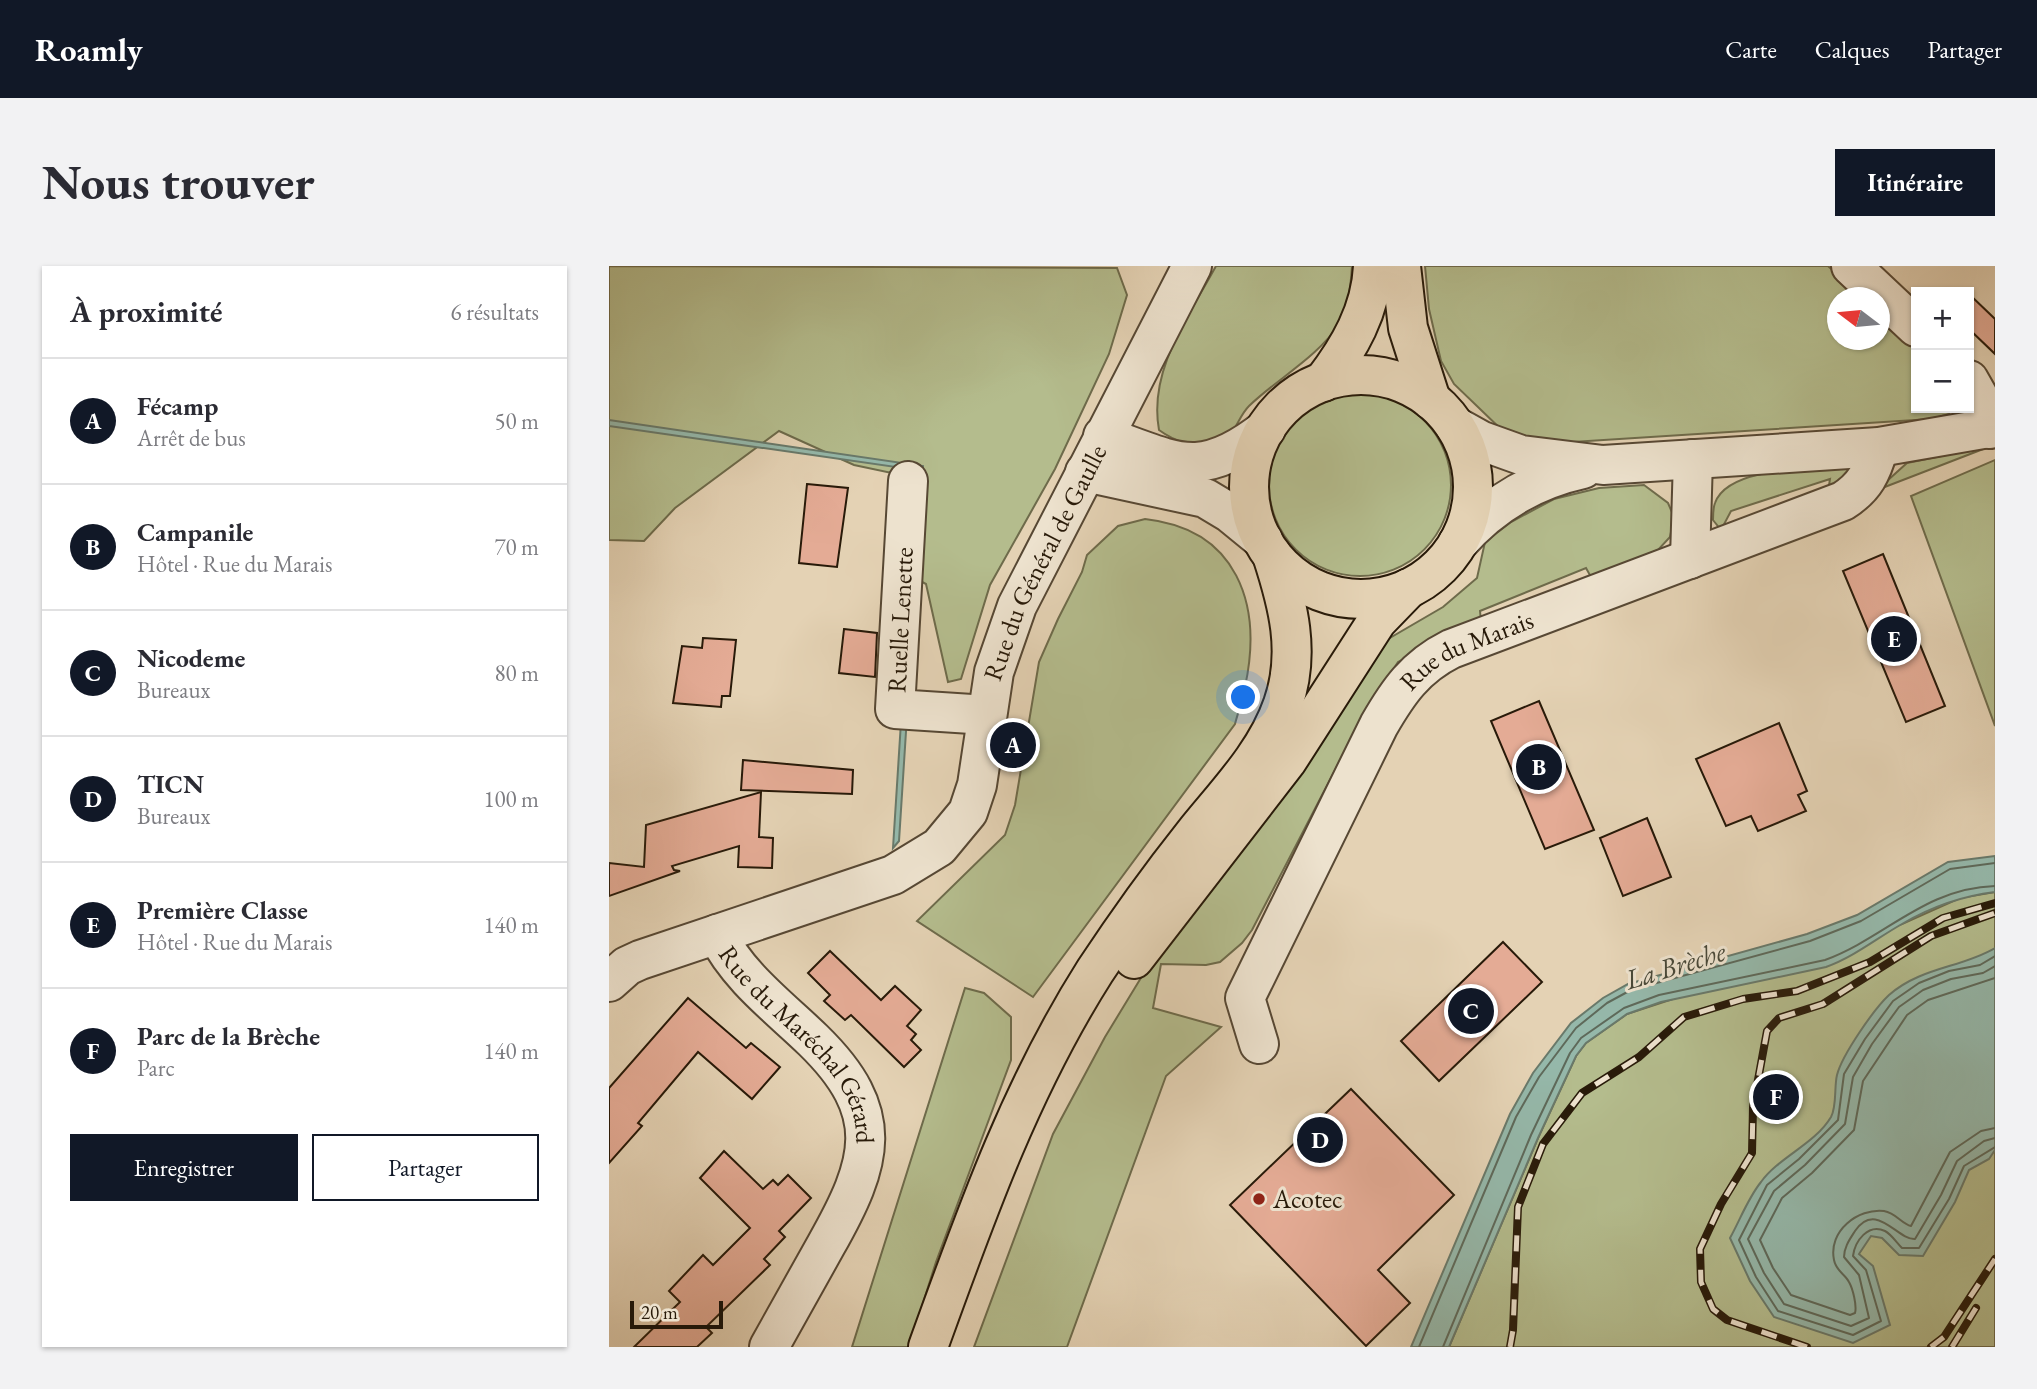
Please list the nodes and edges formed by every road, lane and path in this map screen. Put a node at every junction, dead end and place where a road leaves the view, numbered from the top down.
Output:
1 (1192, 266) edge
2 (1373, 266) edge
3 (1401, 266) edge
4 (1851, 266) edge
5 (1911, 322) edge
6 (1323, 382) junction
7 (1974, 389) edge
8 (1443, 413) junction
9 (1992, 428) edge
10 (1266, 429) junction
11 (1103, 436) junction
12 (1879, 447) junction
13 (1693, 459) junction
14 (1603, 465) junction
15 (1085, 472) junction
16 (908, 481) dead end
17 (1458, 543) junction
18 (1268, 547) junction
19 (1690, 559) junction
20 (1409, 589) junction
21 (987, 715) junction
22 (717, 934) junction
23 (609, 982) edge
24 (1259, 1044) dead end
25 (769, 1347) edge
26 (928, 1347) edge
27 (955, 1347) edge

1 - 11 street, Rue du Général de Gaulle
2 - 6 main road
3 - 8 main road
4 - 5 street
6 - 8 main road
6 - 10 main road
7 - 9 street
8 - 14 street
8 - 17 main road
9 - 12 street
10 - 11 street
10 - 18 main road
11 - 15 street, Rue du Général de Gaulle
12 - 13 street
12 - 19 street, Rue du Marais
13 - 14 street
13 - 19 street
14 - 17 street
15 - 18 street
15 - 21 street, Rue du Général de Gaulle
16 - 21 street, Ruelle Lenette
17 - 20 main road
18 - 20 main road
18 - 26 main road
19 - 24 street, Rue du Marais
20 - 27 main road
21 - 22 street, Rue du Général de Gaulle
22 - 23 street, Rue du Général de Gaulle
22 - 25 street, Rue du Maréchal Gérard

